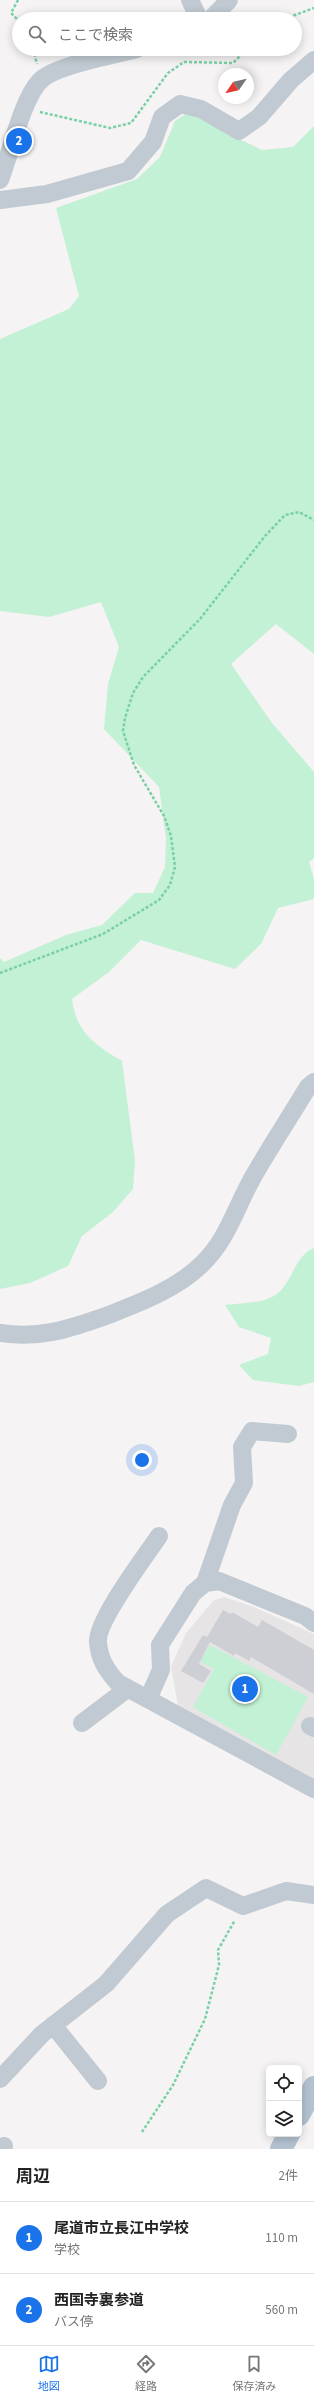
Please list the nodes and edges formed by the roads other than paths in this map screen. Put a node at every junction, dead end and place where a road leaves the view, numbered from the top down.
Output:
1 (190, 0) edge
2 (229, 0) edge
3 (196, 12) edge
4 (218, 12) edge
5 (112, 56) edge
6 (314, 60) edge
7 (5, 160) edge
8 (0, 180) edge
9 (0, 200) edge
10 (314, 1082) edge
11 (0, 1333) edge
12 (288, 1434) dead end
13 (159, 1536) dead end
14 (205, 1583) junction
15 (314, 1623) edge
16 (125, 1687) junction
17 (148, 1699) junction
18 (82, 1723) dead end
19 (314, 1789) edge
20 (314, 1895) edge
21 (53, 2025) junction
22 (0, 2079) edge
23 (98, 2081) dead end
24 (314, 2087) edge
25 (302, 2109) edge
26 (287, 2137) edge
27 (280, 2149) edge

1 - 3 street
2 - 4 street
5 - 7 street
6 - 9 street
7 - 8 street
10 - 11 street
12 - 14 street
13 - 16 street
14 - 15 street
14 - 17 street
16 - 17 street
16 - 18 street
17 - 19 street
20 - 21 street
21 - 22 street
21 - 23 street
24 - 25 main road
26 - 27 main road

